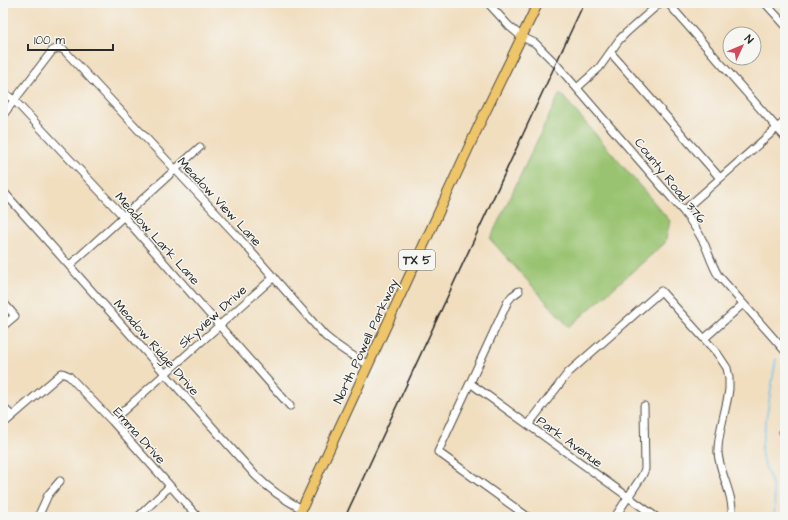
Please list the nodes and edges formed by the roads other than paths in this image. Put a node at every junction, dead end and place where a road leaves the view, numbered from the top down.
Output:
1 (488, 3) edge
2 (538, 3) edge
3 (660, 3) edge
4 (668, 3) edge
5 (765, 3) edge
6 (785, 25) edge
7 (522, 37) junction
8 (611, 53) junction
9 (577, 88) junction
10 (3, 92) edge
11 (14, 100) junction
12 (3, 115) edge
13 (785, 122) edge
14 (777, 128) junction
15 (785, 137) edge
16 (200, 147) dead end
17 (175, 170) junction
18 (720, 178) junction
19 (3, 190) edge
20 (683, 211) junction
21 (124, 217) junction
22 (70, 266) junction
23 (274, 277) junction
24 (519, 291) dead end
25 (3, 302) edge
26 (743, 304) junction
27 (219, 325) junction
28 (3, 326) edge
29 (705, 338) junction
30 (785, 351) edge
31 (369, 365) junction
32 (166, 374) junction
33 (470, 384) junction
34 (290, 406) dead end
35 (644, 406) dead end
36 (3, 407) edge
37 (12, 416) junction
38 (112, 421) junction
39 (3, 424) edge
40 (528, 425) junction
41 (60, 481) dead end
42 (170, 486) junction
43 (628, 497) junction
44 (300, 513) edge
45 (38, 517) edge
46 (138, 517) edge
47 (198, 517) edge
48 (528, 517) edge
49 (615, 517) edge
50 (656, 517) edge
51 (732, 517) edge

1 - 7 street, County Road 376
2 - 7 main road, North Powell Parkway / TX 5
3 - 8 street
4 - 14 street
5 - 6 street
7 - 9 street, County Road 376
7 - 31 main road, North Powell Parkway / TX 5
8 - 9 street
8 - 18 street
9 - 20 street, County Road 376
10 - 11 street, Meadow Lark Lane
11 - 12 street
11 - 17 street, Meadow View Lane
11 - 21 street, Meadow Lark Lane
13 - 14 street
14 - 15 street
14 - 18 street
16 - 17 street
17 - 21 street
17 - 23 street, Meadow View Lane
18 - 20 street
19 - 22 street, Meadow Ridge Drive
20 - 26 street, County Road 376
21 - 22 street
21 - 27 street, Meadow Lark Lane
22 - 32 street, Meadow Ridge Drive
23 - 27 street, Skyview Drive
23 - 31 street, Meadow View Lane
24 - 33 street
25 - 28 street
26 - 29 street
26 - 30 street, County Road 376
27 - 32 street, Skyview Drive
27 - 34 street, Meadow Lark Lane
29 - 40 street
29 - 51 street
31 - 44 main road, North Powell Parkway / TX 5
32 - 38 street, Skyview Drive
32 - 44 street, Meadow Ridge Drive
33 - 40 street, Park Avenue
33 - 48 street
35 - 43 street
36 - 37 street
37 - 38 street, Emma Drive
37 - 39 street
38 - 42 street, Emma Drive
40 - 43 street, Park Avenue
41 - 45 street
42 - 46 street
42 - 47 street, Emma Drive
43 - 49 street
43 - 50 street, Park Avenue

